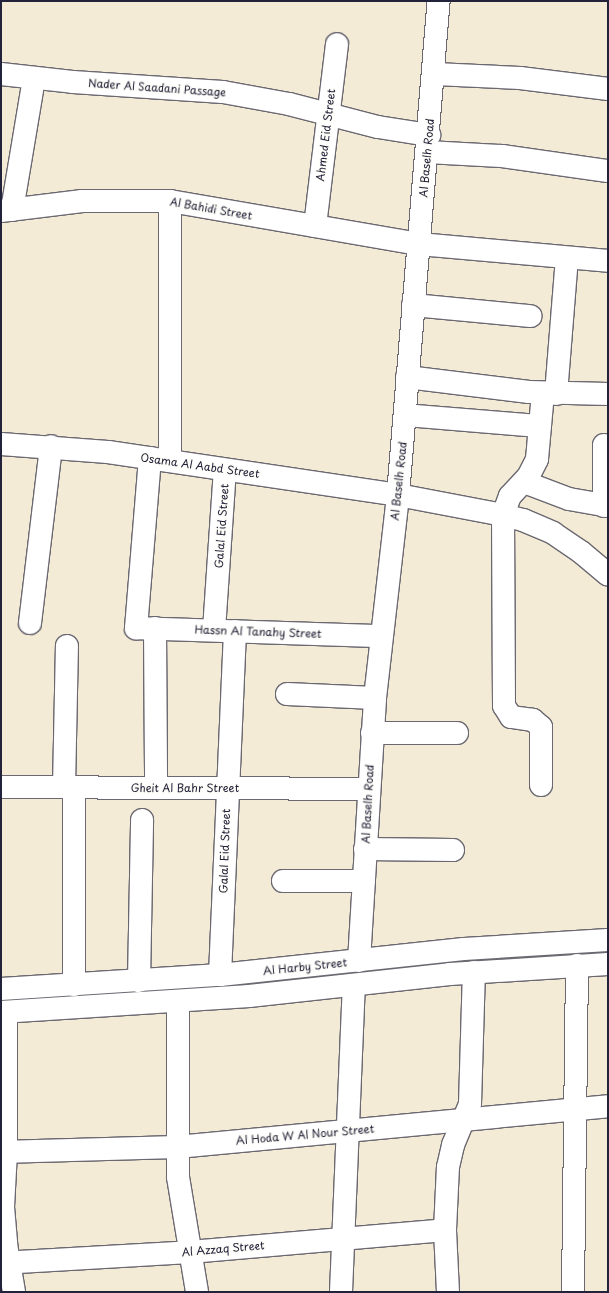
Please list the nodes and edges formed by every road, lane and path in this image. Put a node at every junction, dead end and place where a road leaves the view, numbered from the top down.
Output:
1 (439, 1) edge
2 (337, 44) dead end
3 (1, 74) edge
4 (434, 74) junction
5 (34, 78) junction
6 (608, 89) edge
7 (328, 114) junction
8 (428, 143) junction
9 (608, 171) edge
10 (170, 201) junction
11 (6, 210) edge
12 (315, 226) junction
13 (419, 244) junction
14 (567, 258) junction
15 (608, 261) edge
16 (413, 305) junction
17 (530, 316) dead end
18 (407, 377) junction
19 (550, 393) junction
20 (608, 394) edge
21 (405, 415) junction
22 (540, 426) junction
23 (1, 444) edge
24 (604, 445) dead end
25 (51, 446) junction
26 (160, 460) junction
27 (226, 470) junction
28 (524, 482) junction
29 (398, 495) junction
30 (606, 506) edge
31 (503, 515) junction
32 (608, 575) edge
33 (30, 623) dead end
34 (146, 628) junction
35 (225, 631) junction
36 (380, 636) junction
37 (67, 646) dead end
38 (287, 694) dead end
39 (375, 698) junction
40 (372, 732) junction
41 (457, 734) dead end
42 (540, 785) dead end
43 (1, 787) edge
44 (69, 787) junction
45 (156, 788) junction
46 (228, 788) junction
47 (368, 789) junction
48 (142, 820) dead end
49 (365, 849) junction
50 (453, 850) dead end
51 (283, 881) dead end
52 (364, 881) junction
53 (608, 940) edge
54 (535, 943) junction
55 (359, 961) junction
56 (608, 964) edge
57 (577, 965) junction
58 (536, 967) junction
59 (474, 972) junction
60 (220, 975) junction
61 (139, 981) junction
62 (74, 985) junction
63 (354, 985) junction
64 (50, 986) junction
65 (1, 989) edge
66 (178, 1002) junction
67 (51, 1009) junction
68 (4, 1012) edge
69 (608, 1106) edge
70 (575, 1109) junction
71 (465, 1120) junction
72 (348, 1130) junction
73 (177, 1147) junction
74 (4, 1152) edge
75 (445, 1230) junction
76 (343, 1239) junction
77 (190, 1252) junction
78 (5, 1263) edge
79 (14, 1292) edge
80 (197, 1292) edge
81 (341, 1292) edge
82 (448, 1292) edge
83 (573, 1292) edge

1 - 4 street, Al Baselh Road
2 - 7 street, Ahmed Eid Street
3 - 5 street, Nader Al Saadani Passage
4 - 6 street
4 - 8 street, Al Baselh Road
5 - 7 street, Nader Al Saadani Passage
5 - 11 street
7 - 8 street, Nader Al Saadani Passage
7 - 12 street, Ahmed Eid Street
8 - 9 street, Nader Al Saadani Passage
8 - 13 street, Al Baselh Road
10 - 11 street, Al Bahidi Street
10 - 12 street, Al Bahidi Street
10 - 26 street
12 - 13 street, Al Bahidi Street
13 - 14 street, Al Bahidi Street
13 - 16 street, Al Baselh Road
14 - 15 street, Al Bahidi Street
14 - 19 street
16 - 17 street
16 - 18 street, Al Baselh Road
18 - 19 street
18 - 21 street, Al Baselh Road
19 - 20 street
19 - 22 street
21 - 22 street
21 - 29 street, Al Baselh Road
22 - 28 street
23 - 25 street, Osama Al Aabd Street
24 - 30 street
25 - 26 street, Osama Al Aabd Street
25 - 33 street
26 - 27 street, Osama Al Aabd Street
26 - 34 street
27 - 29 street, Osama Al Aabd Street
27 - 35 street, Galal Eid Street
28 - 30 street
28 - 31 street
29 - 31 street, Osama Al Aabd Street
29 - 36 street, Al Baselh Road
31 - 32 street, Osama Al Aabd Street
31 - 42 street
34 - 35 street, Hassn Al Tanahy Street
34 - 45 street
35 - 36 street, Hassn Al Tanahy Street
35 - 46 street, Galal Eid Street
36 - 39 street, Al Baselh Road
37 - 44 street
38 - 39 street
39 - 40 street, Al Baselh Road
40 - 41 street
40 - 47 street, Al Baselh Road
43 - 44 street, Gheit Al Bahr Street
44 - 45 street, Gheit Al Bahr Street
44 - 62 street
45 - 46 street, Gheit Al Bahr Street
46 - 47 street, Gheit Al Bahr Street
46 - 60 street, Galal Eid Street
47 - 49 street, Al Baselh Road
48 - 61 street
49 - 50 street
49 - 52 street, Al Baselh Road
51 - 52 street
52 - 55 street, Al Baselh Road
53 - 54 street, Al Harby Street
54 - 55 street, Al Harby Street
54 - 58 street
55 - 60 street, Al Harby Street
56 - 57 street, Al Harby Street
57 - 58 street, Al Harby Street
57 - 70 street
58 - 59 street, Al Harby Street
59 - 63 street, Al Harby Street
59 - 71 street
60 - 61 street, Al Harby Street
61 - 62 street, Al Harby Street
62 - 64 street, Al Harby Street
63 - 66 street, Al Harby Street
63 - 72 street
64 - 65 street, Al Harby Street
64 - 67 street
66 - 67 street, Al Harby Street
66 - 73 street
67 - 68 street, Al Harby Street
68 - 74 street
69 - 70 street, Al Hoda W Al Nour Street
70 - 71 street, Al Hoda W Al Nour Street
70 - 83 street
71 - 72 street, Al Hoda W Al Nour Street
71 - 75 street
72 - 73 street, Al Hoda W Al Nour Street
72 - 76 street
73 - 74 street, Al Hoda W Al Nour Street
73 - 77 street
74 - 78 street
75 - 76 street, Al Azzaq Street
75 - 82 street
76 - 77 street, Al Azzaq Street
76 - 81 street
77 - 78 street, Al Azzaq Street
77 - 80 street
78 - 79 street

